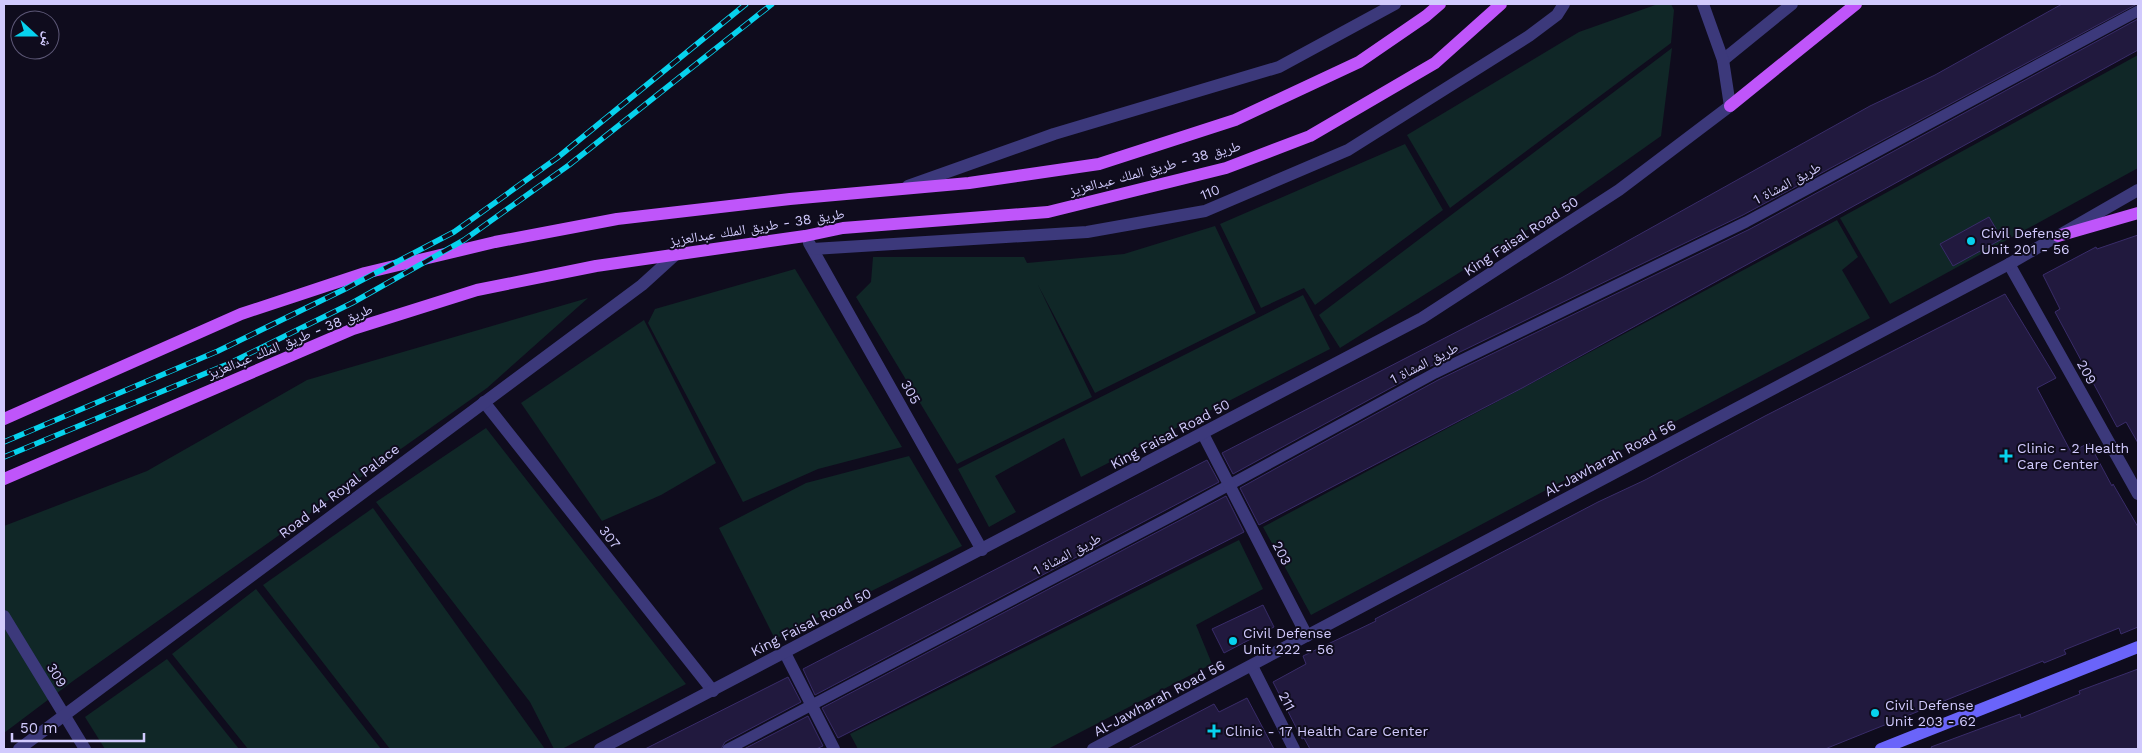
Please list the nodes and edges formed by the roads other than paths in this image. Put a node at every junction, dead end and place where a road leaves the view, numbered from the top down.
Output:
1 (1396, 4) edge
2 (1440, 4) edge
3 (1501, 4) edge
4 (1571, 4) edge
5 (1703, 4) edge
6 (1792, 4) edge
7 (1856, 4) edge
8 (1560, 7) edge
9 (2138, 11) edge
10 (1723, 60) junction
11 (1730, 106) junction
12 (900, 189) junction
13 (2138, 190) edge
14 (2138, 213) edge
15 (805, 236) junction
16 (2058, 236) junction
17 (813, 249) junction
18 (675, 255) junction
19 (2009, 264) junction
20 (484, 402) junction
21 (4, 419) edge
22 (1203, 434) junction
23 (4, 479) edge
24 (1230, 485) junction
25 (2138, 494) edge
26 (982, 550) junction
27 (4, 616) edge
28 (1307, 636) junction
29 (2138, 647) edge
30 (785, 653) junction
31 (1252, 666) junction
32 (713, 690) junction
33 (812, 705) junction
34 (64, 715) junction
35 (19, 749) edge
36 (85, 749) edge
37 (600, 749) edge
38 (728, 749) edge
39 (834, 749) edge
40 (1093, 749) edge
41 (1294, 749) edge
42 (1881, 749) edge

1 - 12 street
2 - 12 main road, طريق 38 - طريق الملك عبدالعزيز
3 - 15 main road, طريق 38 - طريق الملك عبدالعزيز
4 - 8 street, 110
5 - 10 street
6 - 10 street
7 - 11 main road
8 - 17 street, 110
9 - 24 street, طريق المشاة 1
10 - 11 street
11 - 22 street, King Faisal Road 50
12 - 21 main road, طريق 38 - طريق الملك عبدالعزيز
13 - 16 street, Al-Jawharah Road 56
14 - 16 main road
15 - 17 street, 305
15 - 18 main road, طريق 38 - طريق الملك عبدالعزيز
16 - 19 street, Al-Jawharah Road 56
17 - 26 street, 305
18 - 20 street, Road 44 Royal Palace
18 - 23 main road, طريق 38 - طريق الملك عبدالعزيز
19 - 25 street, 209
19 - 28 street, Al-Jawharah Road 56
20 - 32 street, 307
20 - 34 street, Road 44 Royal Palace
22 - 24 street, 203
22 - 26 street, King Faisal Road 50
24 - 28 street, 203
24 - 33 street, طريق المشاة 1
26 - 30 street, King Faisal Road 50
27 - 34 street, 309
28 - 31 street, Al-Jawharah Road 56
29 - 42 main road
30 - 32 street, King Faisal Road 50
30 - 33 street
31 - 40 street, Al-Jawharah Road 56
31 - 41 street, 211
32 - 37 street, King Faisal Road 50
33 - 38 street, طريق المشاة 1
33 - 39 street
34 - 35 street, Road 44 Royal Palace
34 - 36 street, 309

